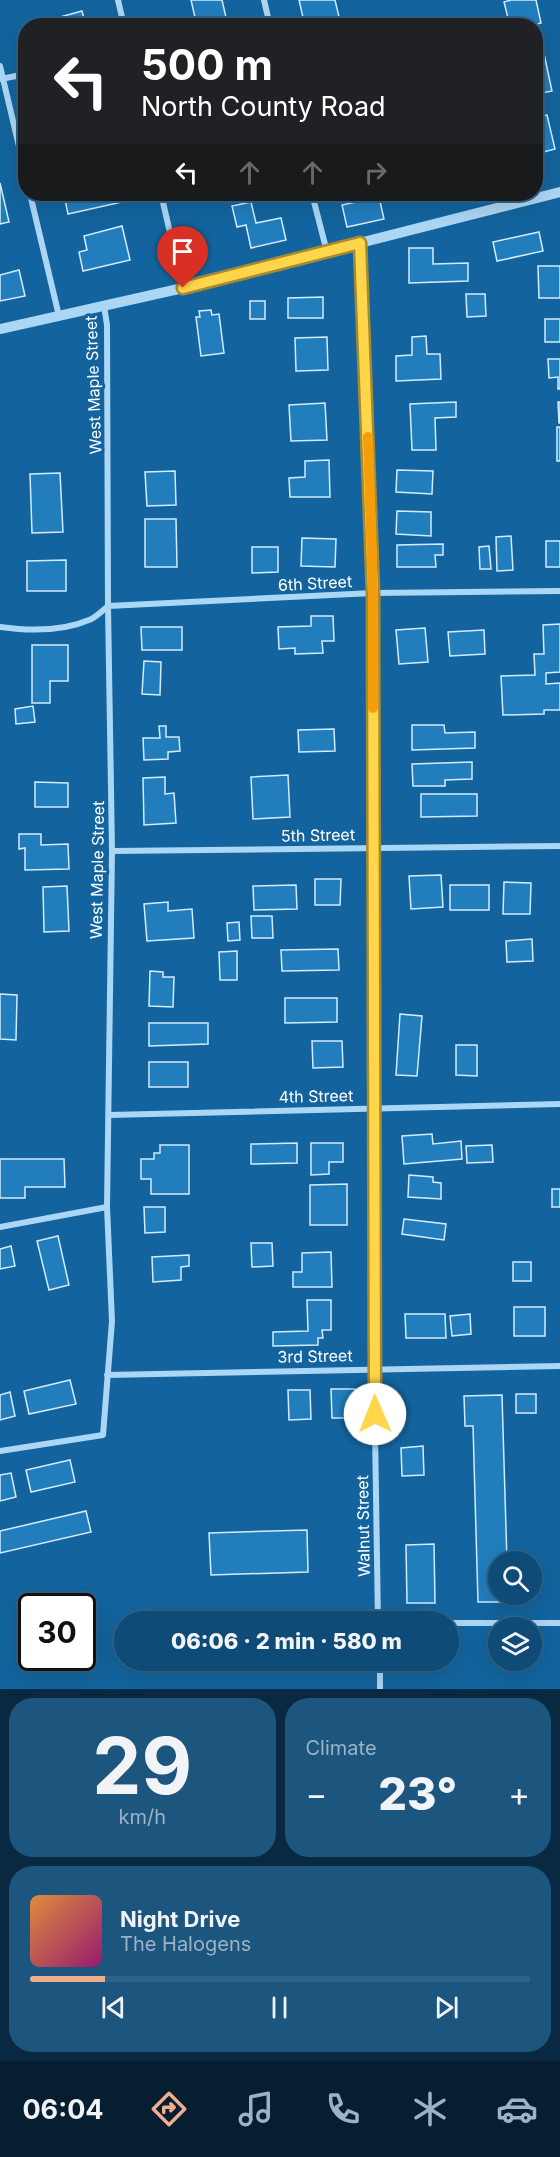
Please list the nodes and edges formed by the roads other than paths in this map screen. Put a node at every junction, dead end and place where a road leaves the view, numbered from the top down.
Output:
1 (118, 0) edge
2 (264, 0) edge
3 (122, 18) edge
4 (268, 18) edge
5 (0, 66) edge
6 (18, 76) edge
7 (1, 79) edge
8 (18, 145) edge
9 (560, 192) edge
10 (543, 196) edge
11 (32, 201) edge
12 (163, 201) edge
13 (314, 201) edge
14 (525, 201) edge
15 (360, 243) junction
16 (327, 252) junction
17 (183, 288) junction
18 (104, 306) junction
19 (59, 316) junction
20 (0, 329) edge
21 (560, 591) edge
22 (373, 593) junction
23 (108, 606) junction
24 (0, 627) edge
25 (560, 846) edge
26 (372, 848) junction
27 (112, 851) junction
28 (560, 1104) edge
29 (375, 1108) junction
30 (108, 1115) junction
31 (107, 1207) junction
32 (0, 1227) edge
33 (560, 1366) edge
34 (374, 1368) junction
35 (107, 1375) junction
36 (0, 1451) edge
37 (378, 1611) edge
38 (459, 1623) edge
39 (560, 1623) edge
40 (380, 1671) edge
41 (380, 1689) edge

1 - 3 street
2 - 4 street
5 - 7 street
6 - 7 street
7 - 8 street
9 - 10 street
11 - 19 street
12 - 17 street
13 - 16 street
14 - 15 street
15 - 16 street
15 - 22 street, Walnut Street
16 - 17 street
17 - 18 street
18 - 19 street
18 - 23 street, West Maple Street
19 - 20 street
21 - 22 street, 6th Street
22 - 23 street, 6th Street
22 - 26 street, Walnut Street
23 - 24 street
23 - 27 street, West Maple Street
25 - 26 street, 5th Street
26 - 27 street, 5th Street
26 - 29 street, Walnut Street
27 - 30 street, West Maple Street
28 - 29 street, 4th Street
29 - 30 street, 4th Street
29 - 34 street, Walnut Street
30 - 31 street, West Maple Street
31 - 32 street
31 - 35 street, West Maple Street
33 - 34 street, 3rd Street
34 - 35 street, 3rd Street
34 - 37 street, Walnut Street
35 - 36 street, West Maple Street
38 - 39 street
40 - 41 street

